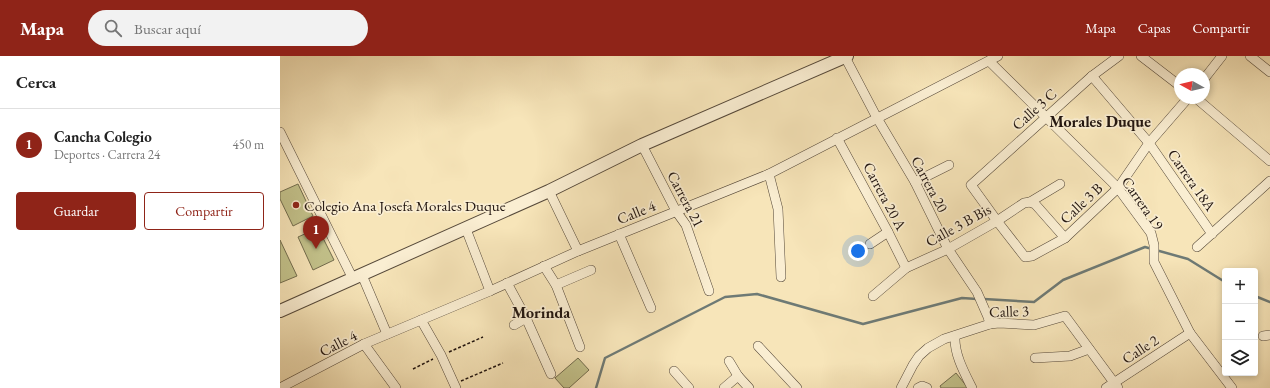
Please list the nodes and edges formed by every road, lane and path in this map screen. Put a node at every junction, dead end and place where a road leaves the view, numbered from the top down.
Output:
1 (846, 56) edge
2 (998, 56) edge
3 (1118, 56) edge
4 (1140, 56) edge
5 (1222, 56) edge
6 (1250, 56) edge
7 (989, 61) junction
8 (1210, 71) edge
9 (1270, 72) edge
10 (1092, 76) junction
11 (1174, 82) edge
12 (1183, 104) edge
13 (1203, 104) edge
14 (1046, 117) junction
15 (877, 118) junction
16 (280, 132) edge
17 (837, 138) junction
18 (1149, 143) junction
19 (642, 145) junction
20 (1270, 161) edge
21 (949, 165) dead end
22 (769, 174) junction
23 (1270, 181) edge
24 (915, 182) junction
25 (1060, 184) dead end
26 (1118, 188) junction
27 (549, 191) junction
28 (1030, 202) junction
29 (676, 212) junction
30 (997, 221) junction
31 (466, 229) junction
32 (888, 232) junction
33 (619, 234) junction
34 (1212, 234) junction
35 (1065, 238) junction
36 (870, 244) dead end
37 (1197, 247) dead end
38 (948, 249) junction
39 (578, 251) junction
40 (544, 266) junction
41 (906, 268) junction
42 (591, 270) dead end
43 (357, 277) junction
44 (781, 277) dead end
45 (507, 283) junction
46 (556, 286) junction
47 (709, 290) dead end
48 (490, 291) junction
49 (873, 296) dead end
50 (650, 308) dead end
51 (280, 311) edge
52 (526, 318) junction
53 (421, 320) junction
54 (989, 320) junction
55 (514, 325) dead end
56 (1190, 333) junction
57 (387, 334) junction
58 (955, 336) junction
59 (364, 344) junction
60 (758, 346) dead end
61 (580, 347) dead end
62 (1089, 349) junction
63 (1035, 358) dead end
64 (729, 361) dead end
65 (503, 363) dead end
66 (674, 371) dead end
67 (551, 374) dead end
68 (738, 376) junction
69 (1116, 385) edge
70 (455, 386) edge
71 (280, 388) edge
72 (396, 388) edge
73 (690, 388) edge
74 (724, 388) edge
75 (749, 388) edge
76 (797, 388) edge
77 (901, 388) edge
78 (972, 388) edge
79 (1106, 388) edge
80 (1232, 388) edge

1 - 15 street, Carrera 20
1 - 19 street
2 - 7 street, Calle 4
3 - 10 street, Calle 3 C
4 - 11 street
5 - 8 street
6 - 9 street
7 - 14 street, Carrera 19
7 - 15 street, Calle 4
10 - 14 street, Calle 3 C
10 - 18 street, Carrera 18A
12 - 18 street, Calle 3 B
13 - 20 street
14 - 26 street, Carrera 19
14 - 30 street, Calle 3 C
15 - 17 street, Calle 4
15 - 24 street, Carrera 20
16 - 43 street
17 - 22 street, Calle 4
17 - 32 street, Carrera 20 A
18 - 26 street, Calle 3 B
18 - 34 street, Carrera 18A
19 - 27 street
19 - 29 street, Carrera 21
21 - 24 street
22 - 29 street, Calle 4
22 - 44 street
23 - 34 street
24 - 38 street, Carrera 20
25 - 28 street, Calle 3 B Bis
26 - 35 street, Calle 3 B
26 - 56 street, Carrera 19
27 - 31 street
27 - 39 street
28 - 30 street, Calle 3 B Bis
28 - 35 street
29 - 33 street, Calle 4
29 - 47 street, Carrera 21
30 - 35 street, Calle 3 B
30 - 38 street, Calle 3 B Bis
31 - 43 street
31 - 48 street
32 - 36 street
32 - 41 street, Carrera 20 A
33 - 39 street, Calle 4
33 - 50 street
34 - 37 street
38 - 41 street, Calle 3 B Bis
38 - 54 street, Carrera 20
39 - 40 street, Calle 4
40 - 45 street, Calle 4
40 - 46 street
41 - 49 street, Calle 3 B Bis
42 - 46 street
43 - 51 street
43 - 57 street
45 - 48 street, Calle 4
45 - 52 street
46 - 61 street
48 - 53 street, Calle 4
52 - 55 street
52 - 67 street
53 - 57 street, Calle 4
53 - 70 street
54 - 58 street, Calle 3
54 - 62 street, Calle 3
56 - 69 street, Calle 2
56 - 80 street, Carrera 19
57 - 59 street, Calle 4
58 - 77 street, Calle 3
58 - 78 street
59 - 71 street, Calle 4
59 - 72 street
60 - 76 street
62 - 63 street
62 - 69 street
64 - 68 street
65 - 70 path
66 - 73 street
68 - 74 street
68 - 75 street
69 - 79 street, Calle 2

